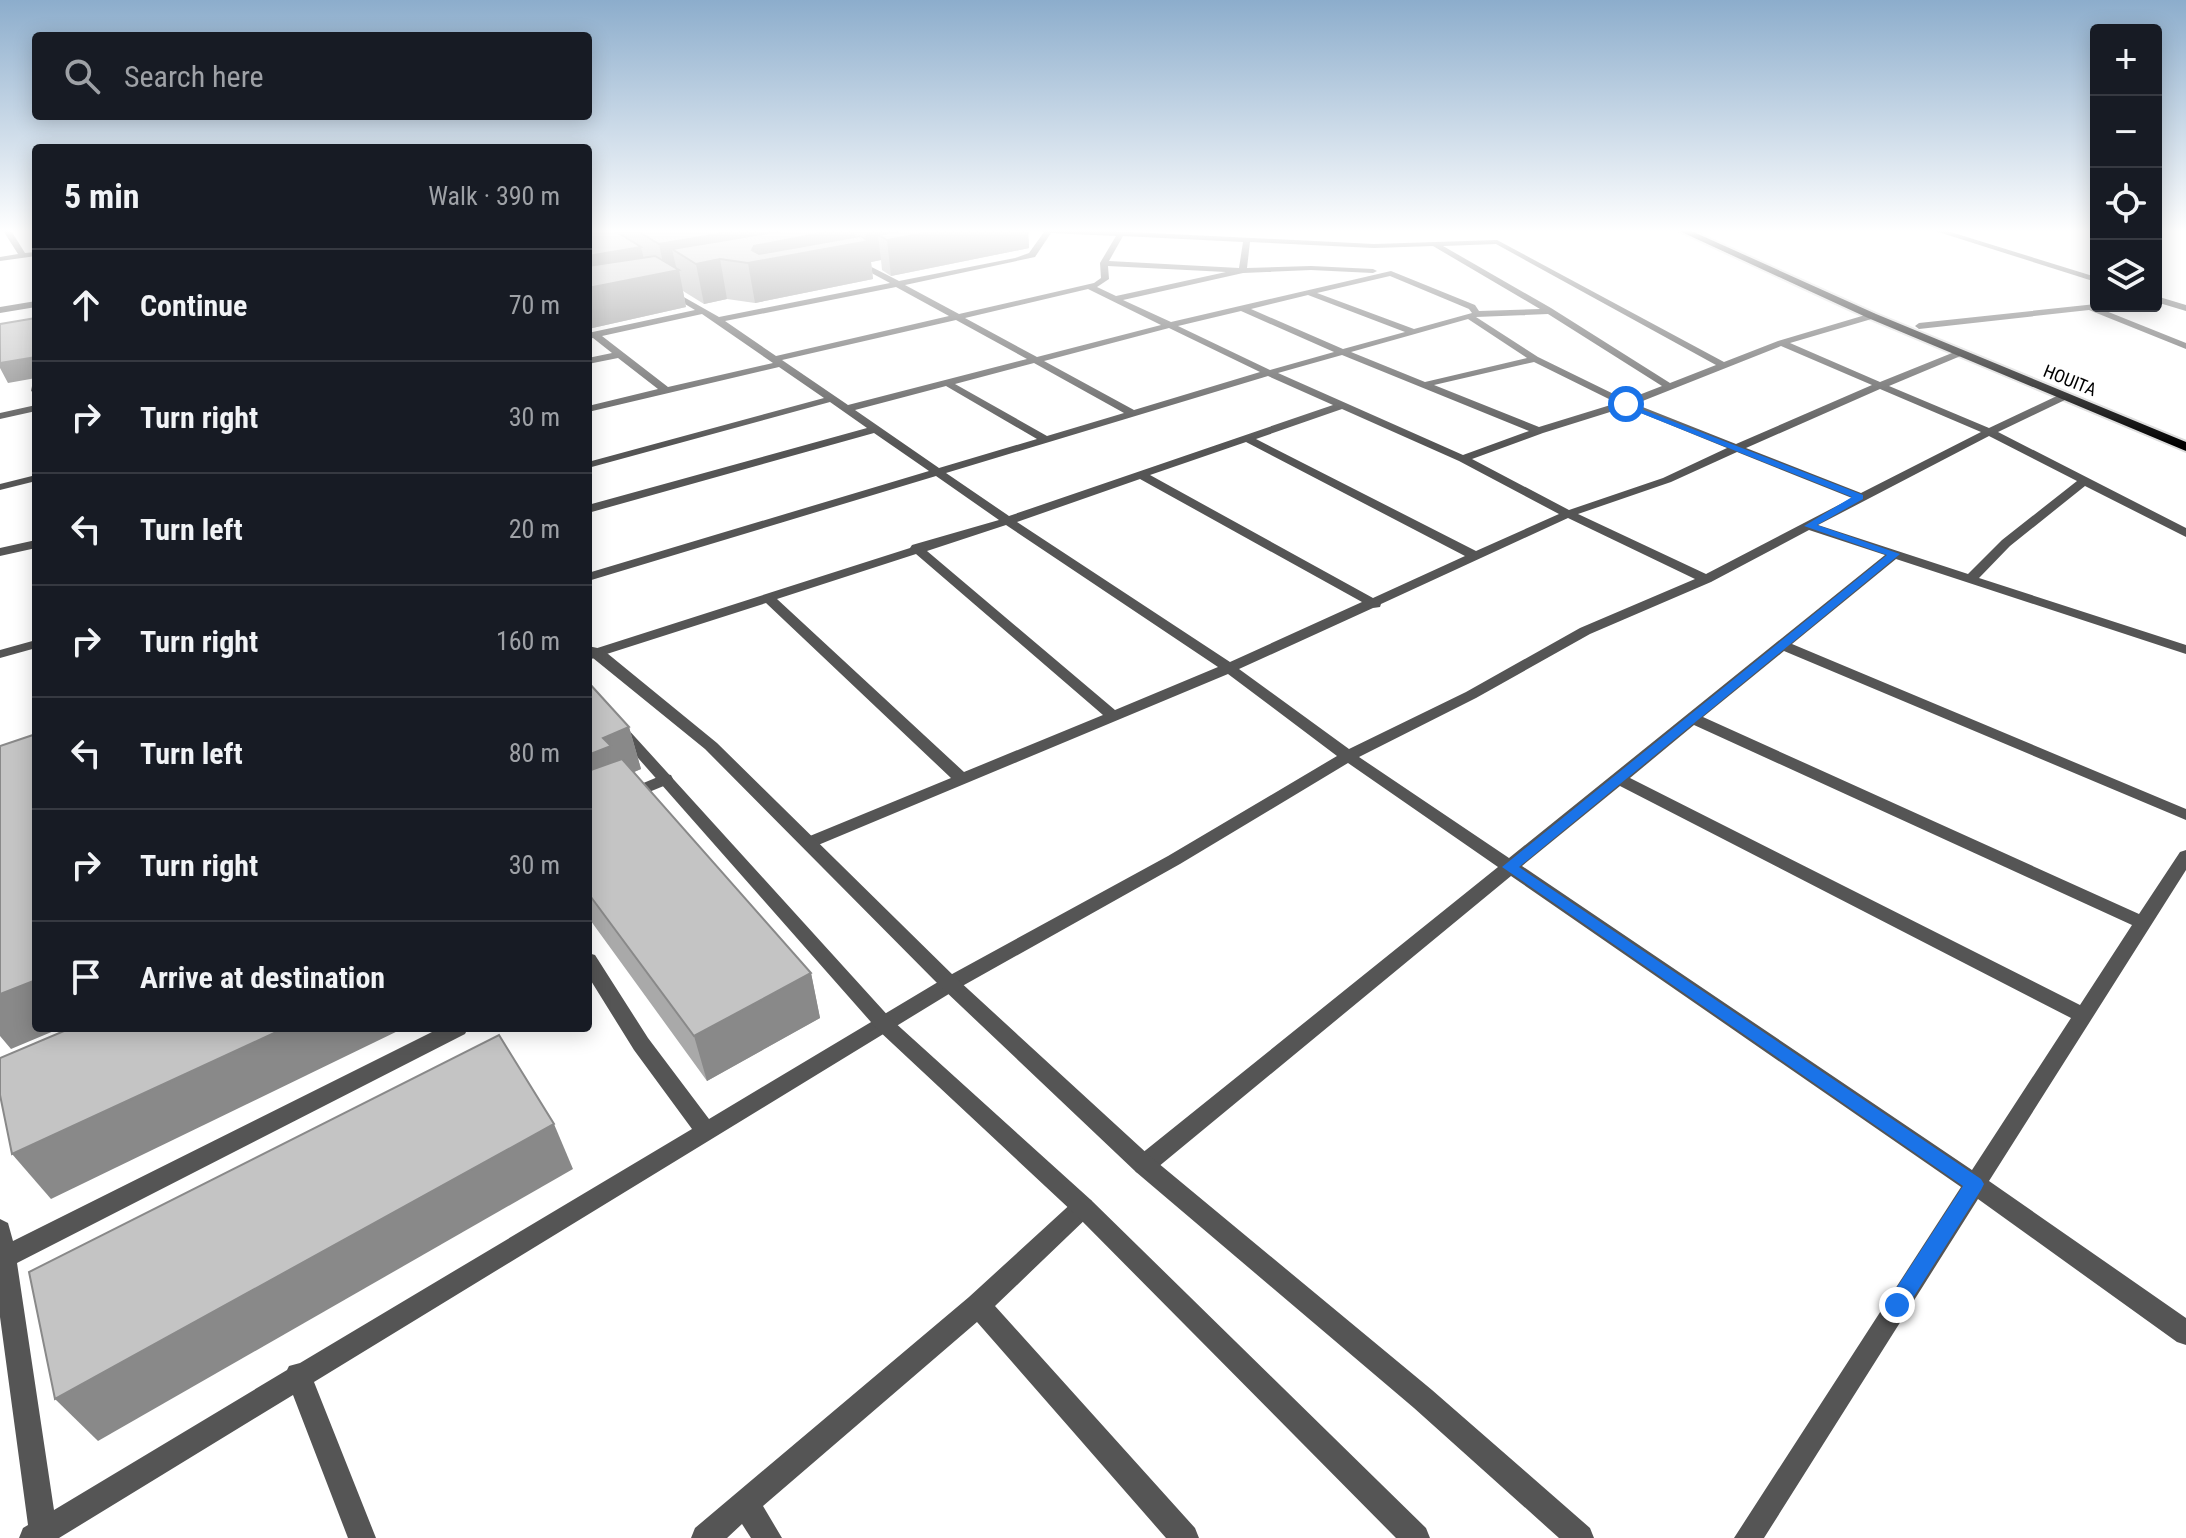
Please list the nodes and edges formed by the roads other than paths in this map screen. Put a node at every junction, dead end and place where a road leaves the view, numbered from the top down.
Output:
1 (689, 301) edge
2 (798, 301) edge
3 (925, 301) edge
4 (1031, 301) edge
5 (1119, 301) edge
6 (1271, 301) edge
7 (1330, 301) edge
8 (1457, 301) edge
9 (1532, 301) edge
10 (1607, 301) edge
11 (1838, 301) edge
12 (1861, 301) edge
13 (32, 305) edge
14 (1242, 308) junction
15 (2089, 308) joint
16 (0, 310) edge
17 (1548, 310) junction
18 (711, 315) junction
19 (1474, 316) junction
20 (1872, 316) junction
21 (958, 318) junction
22 (1169, 326) junction
23 (1919, 326) junction
24 (1414, 332) junction
25 (592, 335) edge
26 (592, 336) edge
27 (1781, 343) junction
28 (2186, 346) edge
29 (1952, 347) junction
30 (1342, 352) junction
31 (617, 355) junction
32 (1535, 359) junction
33 (592, 360) edge
34 (776, 361) junction
35 (1037, 362) junction
36 (1723, 365) junction
37 (1269, 373) junction
38 (949, 384) junction
39 (1882, 384) junction
40 (1423, 385) junction
41 (1670, 387) junction
42 (665, 390) junction
43 (2063, 397) junction
44 (831, 399) junction
45 (1626, 404) junction
46 (1344, 405) junction
47 (592, 408) edge
48 (32, 409) edge
49 (846, 409) junction
50 (1132, 413) junction
51 (0, 416) edge
52 (875, 429) junction
53 (1539, 431) junction
54 (1991, 433) junction
55 (2186, 437) edge
56 (1246, 438) junction
57 (1045, 439) junction
58 (2186, 447) edge
59 (1738, 448) junction
60 (1463, 459) junction
61 (592, 464) edge
62 (937, 471) junction
63 (1141, 475) junction
64 (32, 479) edge
65 (2083, 482) junction
66 (0, 487) edge
67 (1860, 497) junction
68 (592, 508) edge
69 (1568, 514) junction
70 (1010, 520) junction
71 (1809, 526) junction
72 (2186, 533) edge
73 (32, 545) edge
74 (916, 548) junction
75 (0, 552) edge
76 (1894, 554) junction
77 (1477, 557) junction
78 (592, 576) edge
79 (1706, 579) junction
80 (1970, 579) junction
81 (768, 598) junction
82 (1375, 604) junction
83 (32, 645) edge
84 (1781, 645) junction
85 (2186, 650) edge
86 (592, 653) edge
87 (0, 654) edge
88 (592, 654) edge
89 (1229, 668) junction
90 (607, 715) edge
91 (1112, 715) junction
92 (1692, 718) junction
93 (1348, 756) junction
94 (665, 779) junction
95 (962, 779) junction
96 (1620, 779) junction
97 (592, 810) edge
98 (2186, 815) edge
99 (811, 842) junction
100 (2186, 856) edge
101 (1509, 867) junction
102 (2143, 923) junction
103 (592, 967) edge
104 (950, 984) junction
105 (2084, 1016) junction
106 (885, 1025) junction
107 (450, 1032) edge
108 (706, 1131) junction
109 (1144, 1165) junction
110 (1975, 1184) junction
111 (1083, 1207) junction
112 (0, 1230) edge
113 (3, 1259) edge
114 (978, 1305) junction
115 (2186, 1333) edge
116 (298, 1375) junction
117 (746, 1505) junction
118 (38, 1535) edge
119 (362, 1538) edge
120 (705, 1538) edge
121 (768, 1538) edge
122 (1185, 1538) edge
123 (1416, 1538) edge
124 (1580, 1538) edge
125 (1748, 1538) edge

1 - 18 street
2 - 18 street
3 - 21 street
4 - 21 street
5 - 22 street
6 - 14 street
7 - 24 street
8 - 19 street
9 - 17 street
10 - 36 street
11 - 20 main road
12 - 23 main road
13 - 16 street
14 - 22 street
14 - 30 street
15 - 23 street
15 - 28 street
17 - 19 street
17 - 41 street
18 - 25 street
18 - 34 street
19 - 24 street
19 - 32 street
20 - 27 street
20 - 29 main road
21 - 34 street
21 - 35 street
22 - 35 street
22 - 37 street
23 - 29 main road
24 - 30 street
26 - 31 street
27 - 36 street
27 - 39 street
29 - 39 street
29 - 43 main road, HOUITA
29 - 55 main road, HOUITA
30 - 37 street
30 - 40 street
31 - 33 street
31 - 42 street
32 - 40 street
32 - 45 street
34 - 42 street
34 - 44 street
35 - 38 street
35 - 50 street
36 - 41 street
37 - 46 street
37 - 50 street
38 - 49 street
38 - 57 street
39 - 54 street
39 - 59 street
40 - 53 street
41 - 45 street
42 - 47 street
43 - 54 street
43 - 58 main road, HOUITA
44 - 49 street
44 - 61 street
45 - 53 street
45 - 59 street
46 - 56 street
46 - 60 street
48 - 51 street
49 - 52 street
50 - 57 street
52 - 62 street
52 - 68 street
53 - 60 street
54 - 65 street
54 - 67 street
56 - 63 street
56 - 77 street
57 - 62 street
59 - 67 street
59 - 69 street
60 - 69 street
62 - 70 street
62 - 78 street
63 - 70 street
63 - 82 street
64 - 66 street
65 - 72 street
65 - 80 street
67 - 71 street
69 - 77 street
69 - 79 street
70 - 74 street
70 - 89 street
71 - 76 street
71 - 79 street
73 - 75 street
74 - 81 street
74 - 91 street
76 - 80 street
76 - 84 street
77 - 82 street
79 - 93 street
80 - 85 street
81 - 86 street
81 - 95 street
82 - 89 street
83 - 87 street
84 - 92 street
84 - 98 street
88 - 99 street
89 - 91 street
89 - 93 street
90 - 94 street
91 - 95 street
92 - 96 street
92 - 102 street
93 - 101 street
93 - 104 street
94 - 97 street
94 - 106 street
95 - 99 street
96 - 101 street
96 - 105 street
99 - 104 street
100 - 102 street
101 - 109 street
101 - 110 street
102 - 105 street
103 - 108 street
104 - 106 street
104 - 109 street
105 - 110 street
106 - 108 street
106 - 111 street
107 - 113 street
108 - 116 street
109 - 124 street
110 - 115 street
110 - 125 street
111 - 114 street
111 - 123 street
112 - 113 street
113 - 118 street
114 - 117 street
114 - 122 street
116 - 118 street
116 - 119 street
117 - 120 street
117 - 121 street

